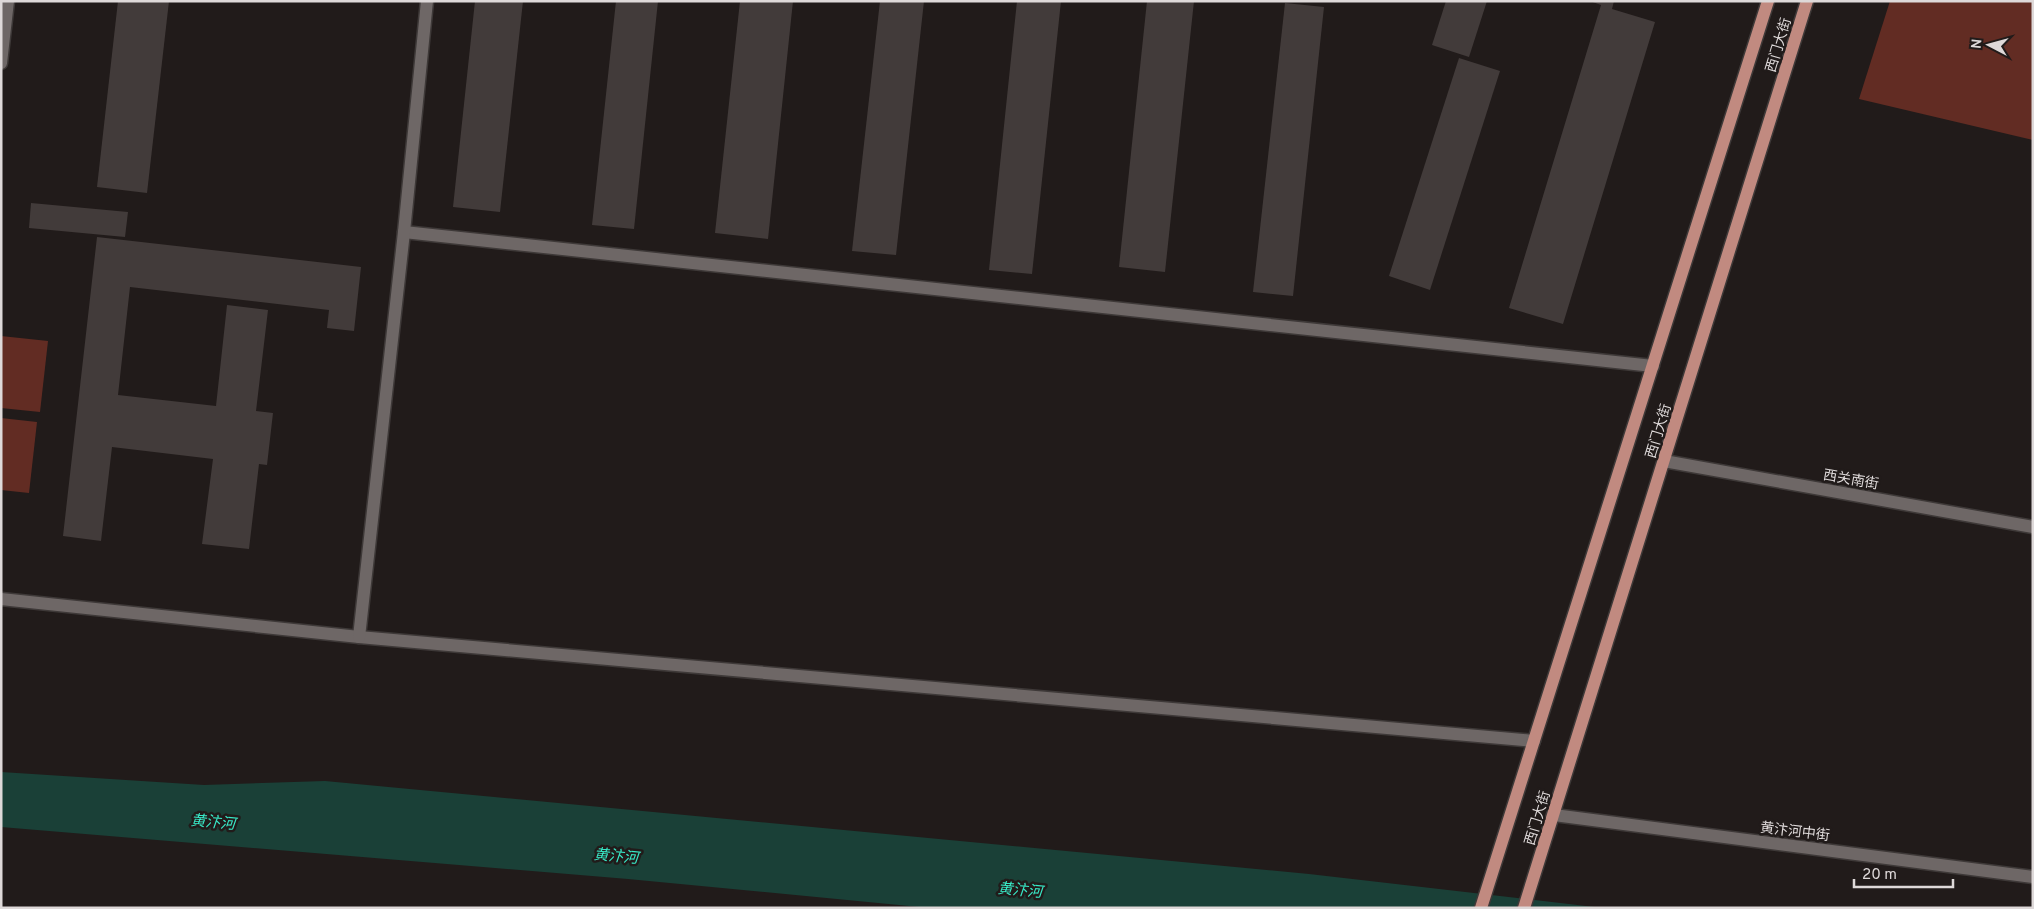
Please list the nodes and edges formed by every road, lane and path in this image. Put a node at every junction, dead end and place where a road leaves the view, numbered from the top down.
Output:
1 (8, 1) edge
2 (427, 1) edge
3 (1768, 1) edge
4 (1807, 1) edge
5 (1, 63) edge
6 (404, 232) junction
7 (1653, 366) junction
8 (1664, 461) junction
9 (2033, 527) edge
10 (1, 599) edge
11 (359, 638) junction
12 (1534, 741) junction
13 (1554, 815) junction
14 (2033, 877) edge
15 (1481, 908) edge
16 (1524, 908) edge

1 - 5 street
2 - 6 street
3 - 7 main road, 西门大街
4 - 8 main road, 西门大街
6 - 7 street
6 - 11 street
7 - 12 main road, 西门大街
8 - 9 street, 西关南街
8 - 13 main road, 西门大街
10 - 11 street
11 - 12 street
12 - 15 main road, 西门大街
13 - 14 street, 黄汴河中街
13 - 16 main road, 西门大街

